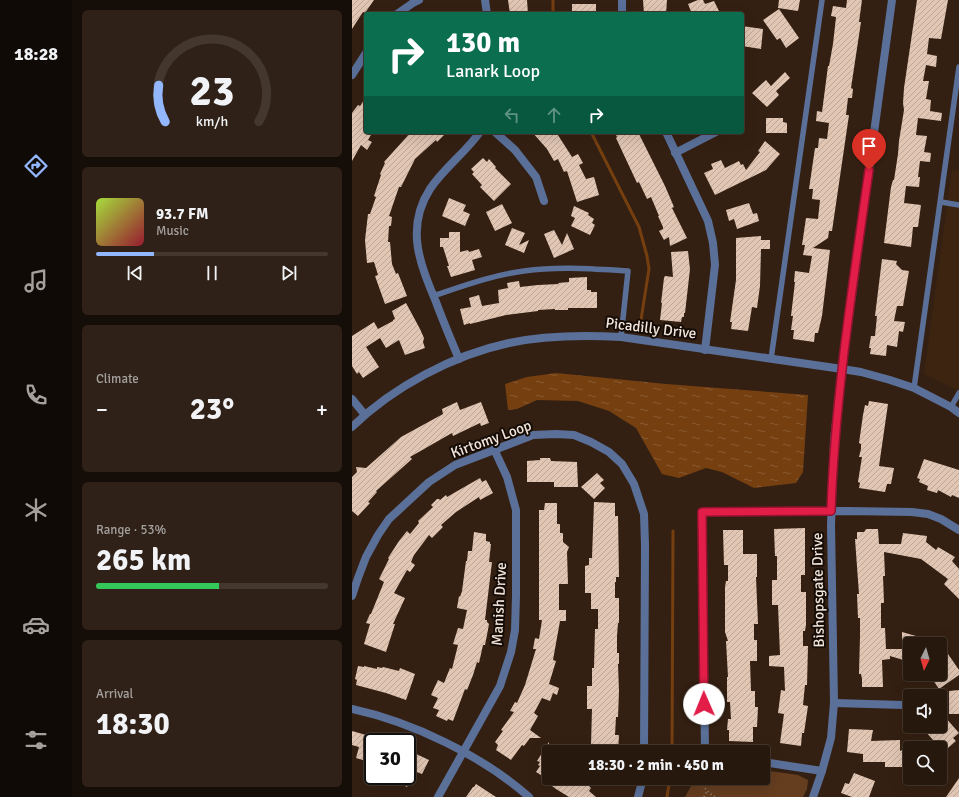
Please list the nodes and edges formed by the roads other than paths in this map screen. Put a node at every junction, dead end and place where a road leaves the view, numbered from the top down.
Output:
1 (419, 0) edge
2 (485, 0) edge
3 (622, 0) edge
4 (822, 0) edge
5 (892, 0) edge
6 (400, 12) edge
7 (487, 12) edge
8 (622, 12) edge
9 (364, 57) edge
10 (959, 68) edge
11 (352, 75) edge
12 (479, 134) edge
13 (496, 134) edge
14 (667, 134) edge
15 (712, 134) edge
16 (675, 153) junction
17 (544, 201) dead end
18 (941, 202) junction
19 (959, 205) edge
20 (433, 296) junction
21 (621, 337) junction
22 (705, 350) junction
23 (459, 359) junction
24 (771, 359) junction
25 (842, 369) junction
26 (914, 388) junction
27 (959, 393) edge
28 (352, 399) edge
29 (951, 407) junction
30 (959, 412) edge
31 (365, 415) junction
32 (352, 427) edge
33 (494, 449) junction
34 (831, 511) junction
35 (959, 530) edge
36 (352, 596) edge
37 (834, 703) junction
38 (903, 705) edge
39 (352, 709) edge
40 (644, 745) edge
41 (705, 745) edge
42 (463, 752) junction
43 (770, 763) edge
44 (822, 771) junction
45 (641, 785) edge
46 (438, 797) edge
47 (529, 797) edge
48 (638, 797) edge
49 (813, 797) edge

1 - 6 street
2 - 7 street
3 - 8 street
4 - 24 lane
5 - 25 street, Bishopsgate Drive
9 - 11 street
10 - 18 lane
12 - 20 street
13 - 17 street
14 - 16 street
15 - 16 street
16 - 22 street
18 - 19 lane
18 - 26 lane
20 - 21 lane
20 - 23 street
21 - 22 street, Picadilly Drive
21 - 23 street, Picadilly Drive
22 - 24 street, Picadilly Drive
23 - 31 street, Picadilly Drive
24 - 25 street, Picadilly Drive
25 - 26 street, Picadilly Drive
25 - 34 street, Bishopsgate Drive
26 - 29 street, Picadilly Drive
27 - 29 lane
28 - 31 street
29 - 30 street, Picadilly Drive
31 - 32 street, Picadilly Drive
33 - 36 street, Kirtomy Loop
33 - 40 street, Kirtomy Loop
33 - 42 street, Manish Drive
34 - 35 street
34 - 37 street, Bishopsgate Drive
34 - 41 street
37 - 38 street
37 - 44 street, Bishopsgate Drive
39 - 42 street
42 - 46 street, Manish Drive
42 - 47 street
43 - 44 street
44 - 49 street, Bishopsgate Drive
45 - 48 street

